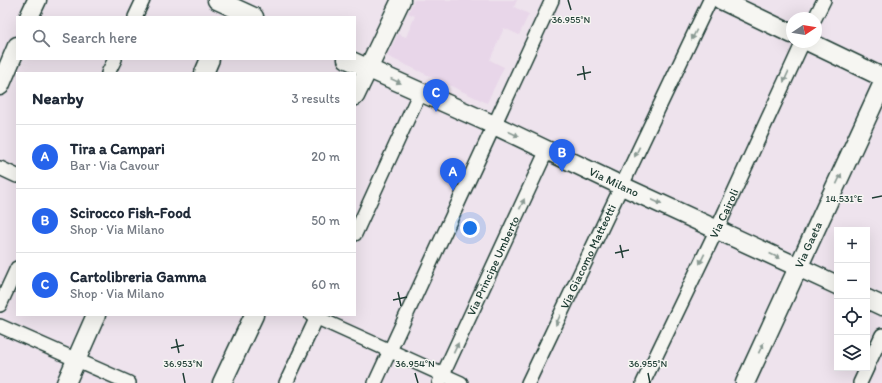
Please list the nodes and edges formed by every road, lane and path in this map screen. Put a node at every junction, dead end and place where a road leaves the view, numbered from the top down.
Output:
1 (36, 0) edge
2 (143, 0) edge
3 (217, 0) edge
4 (401, 0) edge
5 (552, 0) edge
6 (710, 0) edge
7 (721, 0) edge
8 (824, 0) edge
9 (233, 8) edge
10 (818, 12) edge
11 (29, 16) edge
12 (135, 16) edge
13 (252, 16) edge
14 (786, 31) edge
15 (16, 48) edge
16 (800, 48) edge
17 (822, 48) edge
18 (114, 60) edge
19 (210, 60) edge
20 (350, 60) edge
21 (368, 68) junction
22 (108, 72) edge
23 (204, 72) edge
24 (882, 77) edge
25 (882, 85) edge
26 (0, 86) edge
27 (420, 92) junction
28 (356, 94) edge
29 (494, 125) junction
30 (547, 150) junction
31 (0, 168) edge
32 (16, 176) edge
33 (622, 186) junction
34 (717, 229) junction
35 (356, 232) edge
36 (799, 267) junction
37 (16, 270) edge
38 (834, 284) edge
39 (870, 300) edge
40 (0, 305) edge
41 (882, 306) edge
42 (96, 316) edge
43 (254, 316) edge
44 (315, 316) edge
45 (0, 326) edge
46 (882, 335) edge
47 (390, 350) junction
48 (76, 359) junction
49 (870, 361) edge
50 (866, 371) edge
51 (441, 379) edge
52 (66, 383) edge
53 (129, 383) edge
54 (222, 383) edge
55 (286, 383) edge
56 (375, 383) edge
57 (461, 383) edge
58 (528, 383) edge
59 (643, 383) edge
60 (745, 383) edge
61 (860, 383) edge

1 - 11 street
2 - 12 street
3 - 9 street
4 - 21 street
5 - 29 street
6 -> 33 street, Via Giacomo Matteotti
7 - 14 street
8 - 10 street
9 - 13 street
15 - 26 street
16 -> 34 street, Via Cairoli
17 - 24 street
18 - 22 street
19 - 23 street
20 - 21 street, Via Milano
21 -> 27 street, Via Milano
21 - 28 street
36 -> 25 street, Via Gaeta
27 - 29 street, Via Milano
27 - 35 street
29 -> 30 street, Via Milano
29 - 47 street
30 - 33 street, Via Milano
51 -> 30 street, Via Principe Umberto
31 - 32 street
33 -> 34 street, Via Milano
33 -> 58 street, Via Giacomo Matteotti
34 -> 36 street, Via Milano
34 -> 59 street, Via Cairoli
36 - 38 street, Via Milano
60 -> 36 street, Via Gaeta
37 - 40 street
39 - 41 street
42 - 48 street
43 - 54 street
44 - 47 street
44 - 55 street
45 - 48 street
46 - 49 street
47 - 51 street
47 - 56 street
48 - 52 street
48 - 53 street
50 - 61 street
51 - 57 street

